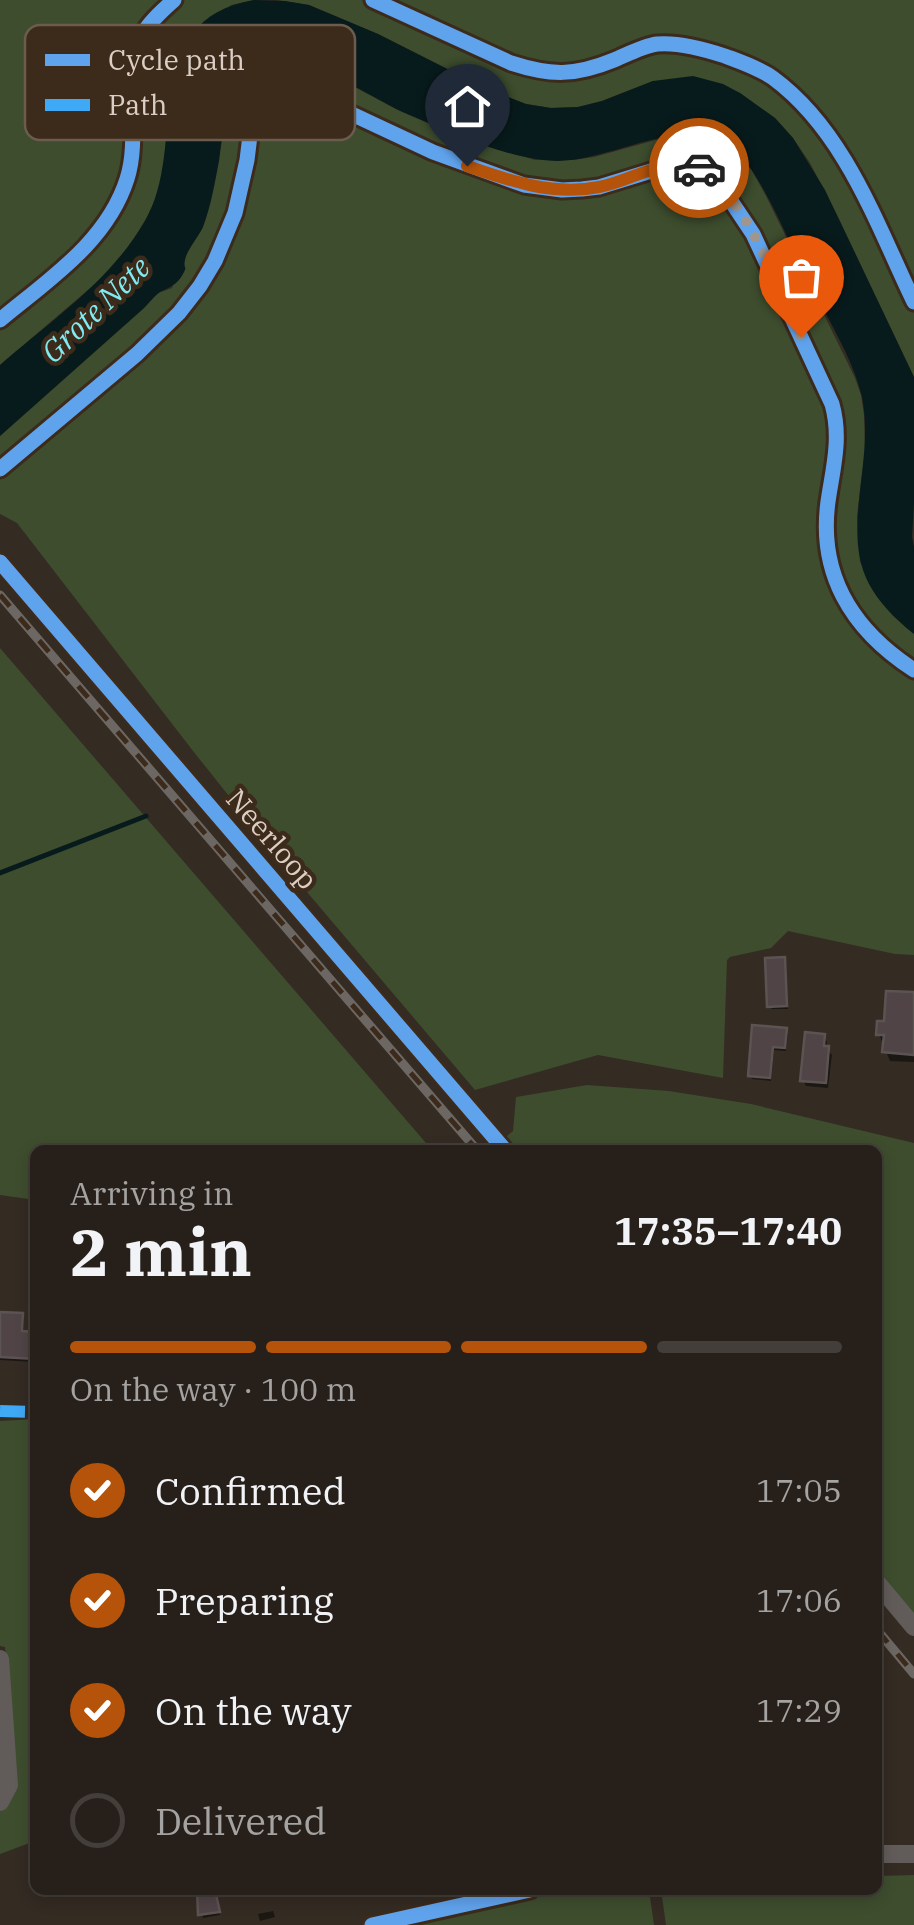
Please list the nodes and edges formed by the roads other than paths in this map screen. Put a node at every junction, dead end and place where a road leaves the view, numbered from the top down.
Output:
1 (174, 0) edge
2 (373, 0) edge
3 (150, 25) edge
4 (355, 117) edge
5 (132, 140) edge
6 (249, 140) edge
7 (914, 302) edge
8 (0, 320) edge
9 (0, 469) edge
10 (0, 562) edge
11 (914, 670) edge
12 (501, 1145) edge
13 (882, 1589) edge
14 (914, 1627) edge
15 (0, 1659) edge
16 (0, 1802) edge
17 (882, 1854) edge
18 (914, 1854) edge
19 (507, 1895) edge
20 (372, 1925) edge

1 - 3 lane
2 - 7 lane
4 - 11 lane
5 - 8 lane
6 - 9 lane
10 - 12 street, Neerloop
13 - 14 street
15 - 16 street
17 - 18 street
19 - 20 street

